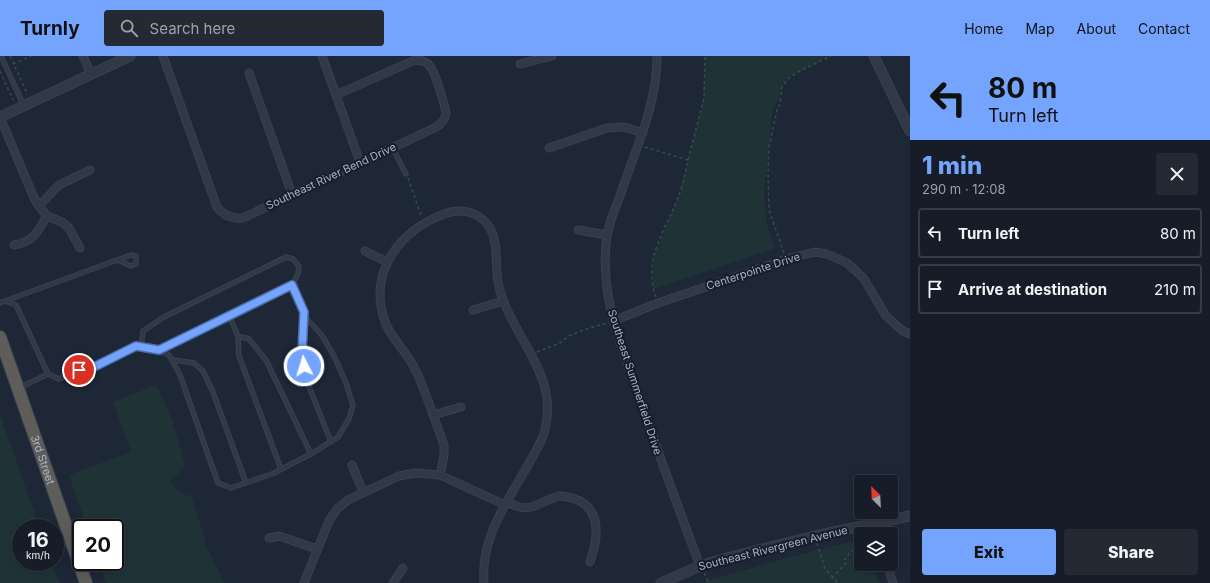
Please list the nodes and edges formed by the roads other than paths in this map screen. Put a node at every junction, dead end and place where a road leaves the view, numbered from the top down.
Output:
1 (1, 56) edge
2 (83, 56) edge
3 (130, 56) edge
4 (163, 56) edge
5 (322, 56) edge
6 (552, 56) edge
7 (657, 56) edge
8 (874, 56) edge
9 (520, 64) dead end
10 (249, 72) dead end
11 (91, 74) junction
12 (336, 95) junction
13 (23, 106) junction
14 (0, 117) edge
15 (910, 131) edge
16 (643, 133) junction
17 (392, 147) junction
18 (549, 148) dead end
19 (360, 162) junction
20 (90, 170) dead end
21 (406, 174) road end
22 (292, 194) junction
23 (39, 206) junction
24 (47, 216) junction
25 (578, 230) dead end
26 (608, 235) junction
27 (14, 245) dead end
28 (80, 248) dead end
29 (365, 251) dead end
30 (118, 260) junction
31 (387, 262) junction
32 (292, 285) junction
33 (503, 300) junction
34 (5, 301) junction
35 (0, 303) edge
36 (473, 310) dead end
37 (304, 312) junction
38 (229, 315) junction
39 (613, 321) junction
40 (910, 334) edge
41 (238, 336) junction
42 (0, 337) edge
43 (141, 347) junction
44 (159, 350) junction
45 (173, 360) junction
46 (48, 374) junction
47 (18, 388) junction
48 (461, 408) dead end
49 (433, 415) junction
50 (331, 442) junction
51 (311, 454) junction
52 (352, 465) dead end
53 (282, 469) junction
54 (440, 475) junction
55 (246, 483) junction
56 (363, 492) junction
57 (506, 503) junction
58 (910, 516) edge
59 (874, 523) junction
60 (875, 527) edge
61 (269, 538) dead end
62 (317, 549) junction
63 (590, 562) dead end
64 (700, 566) junction
65 (403, 568) dead end
66 (889, 571) edge
67 (86, 583) edge
68 (304, 583) edge
69 (393, 583) edge
70 (484, 583) edge
71 (661, 583) edge
72 (893, 583) edge

1 - 13 lane
2 - 11 street
3 - 11 street
4 - 22 street, Southeast River Bend Drive
5 - 12 street
6 - 9 street
7 - 16 street, Southeast Summerfield Drive
8 - 15 street
10 - 22 street
11 - 13 street
12 - 17 street, Southeast River Bend Drive
12 - 19 street
13 - 14 street
14 - 23 street
16 - 18 street
16 - 26 street, Southeast Summerfield Drive
17 - 19 street, Southeast River Bend Drive
17 - 21 lane
19 - 22 street, Southeast River Bend Drive
20 - 23 street
23 - 24 street
24 - 27 street
24 - 28 street
25 - 26 street
26 - 39 street, Southeast Summerfield Drive
29 - 31 street
30 - 30 lane
30 - 34 lane
31 - 33 street
31 - 49 street
32 - 37 lane
32 - 38 lane
32 - 43 lane
33 - 36 street
33 - 57 street
34 - 35 lane
34 - 46 lane
37 - 50 lane
37 - 50 lane
38 - 41 lane
38 - 44 lane
39 - 40 street, Centerpointe Drive
39 - 64 street, Southeast Summerfield Drive
41 - 51 lane
41 - 53 lane
42 - 47 highway, 3rd Street
43 - 44 lane
43 - 46 lane
44 - 45 lane
45 - 55 lane
45 - 55 lane
46 - 47 lane
47 - 67 highway, 3rd Street
48 - 49 street
49 - 54 street
50 - 51 lane
51 - 53 lane
52 - 56 street
53 - 55 lane
54 - 56 street
54 - 57 street
56 - 62 street
57 - 63 street
57 - 70 street
58 - 59 street, Southeast Rivergreen Avenue
59 - 60 street
59 - 64 street, Southeast Rivergreen Avenue
61 - 62 street
62 - 68 street
64 - 71 street, Southeast Rivergreen Avenue
65 - 69 street
66 - 72 street

